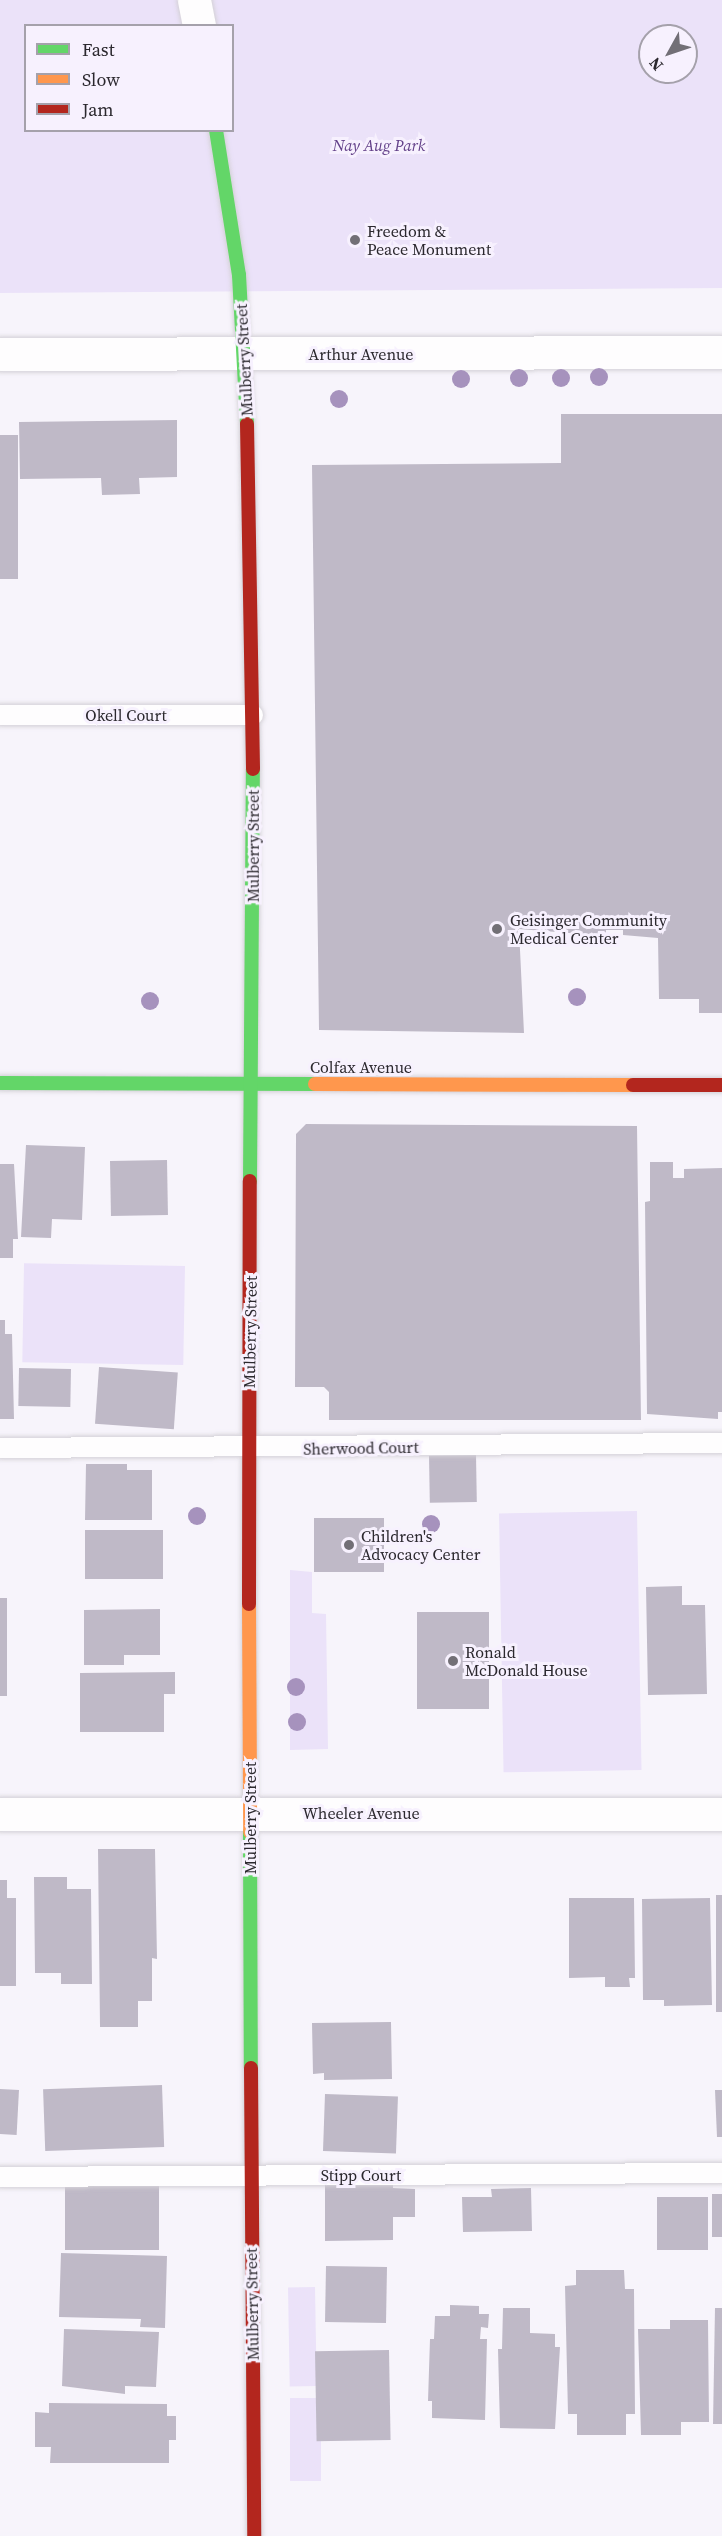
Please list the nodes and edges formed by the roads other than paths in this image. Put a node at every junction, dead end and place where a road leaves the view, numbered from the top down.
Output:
1 (195, 0) edge
2 (199, 24) edge
3 (216, 132) edge
4 (722, 352) edge
5 (0, 354) edge
6 (245, 354) junction
7 (0, 715) edge
8 (253, 715) junction
9 (0, 1083) edge
10 (253, 1083) junction
11 (722, 1085) edge
12 (722, 1443) edge
13 (0, 1448) edge
14 (248, 1449) junction
15 (250, 1813) junction
16 (0, 1814) edge
17 (722, 1814) edge
18 (722, 2173) edge
19 (249, 2176) junction
20 (0, 2177) edge
21 (254, 2536) edge

1 - 2 street
3 - 6 street, Mulberry Street
4 - 6 street, Arthur Avenue
5 - 6 street, Arthur Avenue
6 - 8 street, Mulberry Street
7 - 8 lane, Okell Court
8 - 10 street, Mulberry Street
9 - 10 street, Colfax Avenue
10 - 11 street, Colfax Avenue
10 - 14 street, Mulberry Street
12 - 14 lane, Sherwood Court
13 - 14 lane, Sherwood Court
14 - 15 street, Mulberry Street
15 - 16 street, Wheeler Avenue
15 - 17 street, Wheeler Avenue
15 - 19 street, Mulberry Street
18 - 19 lane, Stipp Court
19 - 20 lane, Stipp Court
19 - 21 street, Mulberry Street

